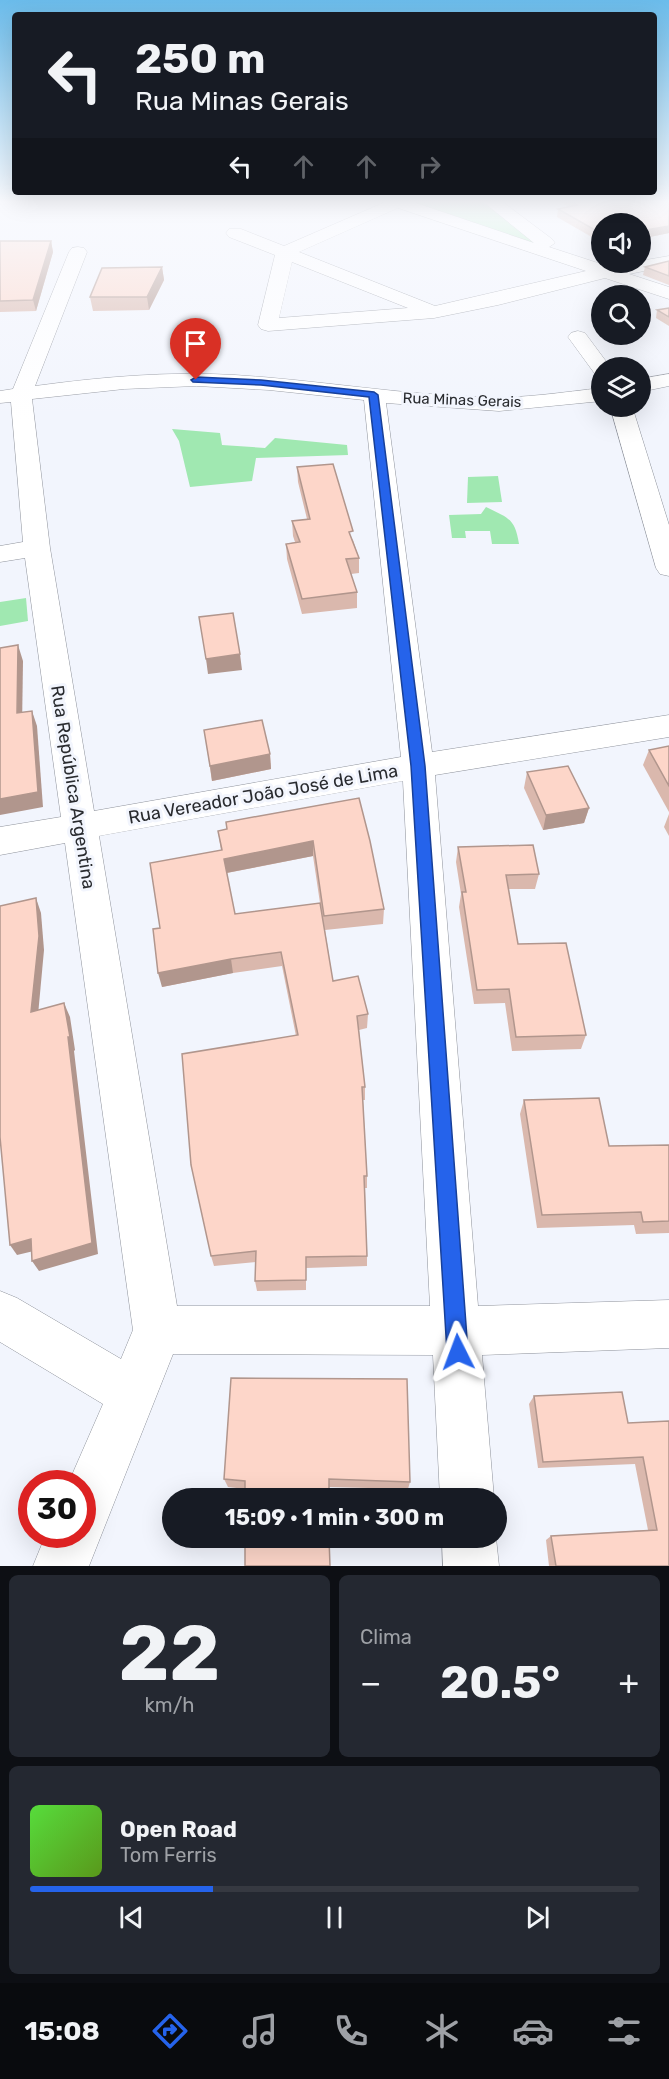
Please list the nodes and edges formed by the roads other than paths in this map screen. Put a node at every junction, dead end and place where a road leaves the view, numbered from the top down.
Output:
1 (68, 273) edge
2 (280, 273) edge
3 (338, 273) edge
4 (602, 273) edge
5 (609, 273) edge
6 (669, 293) edge
7 (435, 312) junction
8 (578, 337) dead end
9 (593, 357) edge
10 (669, 380) edge
11 (651, 384) edge
12 (374, 395) junction
13 (10, 396) edge
14 (591, 396) edge
15 (624, 417) edge
16 (37, 548) junction
17 (0, 554) edge
18 (669, 568) edge
19 (669, 726) edge
20 (418, 766) junction
21 (79, 828) junction
22 (0, 841) edge
23 (0, 1315) edge
24 (669, 1324) edge
25 (157, 1330) junction
26 (456, 1331) junction
27 (133, 1394) junction
28 (96, 1482) edge
29 (466, 1488) edge
30 (68, 1548) edge
31 (470, 1548) edge
32 (61, 1566) edge
33 (471, 1566) edge

1 - 13 street, Rua República Argentina
2 - 7 street
3 - 7 street
4 - 7 street
5 - 6 street
8 - 9 street
10 - 11 street
12 - 13 street, Rua Minas Gerais
12 - 14 street, Rua Minas Gerais
12 - 20 street
13 - 16 street, Rua República Argentina
15 - 18 street
16 - 17 street
16 - 21 street, Rua República Argentina
19 - 20 street, Rua Vereador João José de Lima
20 - 21 street, Rua Vereador João José de Lima
20 - 26 street
21 - 22 street, Rua Vereador João José de Lima
21 - 25 street, Rua República Argentina
23 - 27 street
24 - 26 street
25 - 26 street
25 - 27 street
26 - 29 street
27 - 28 street
30 - 32 street
31 - 33 street

